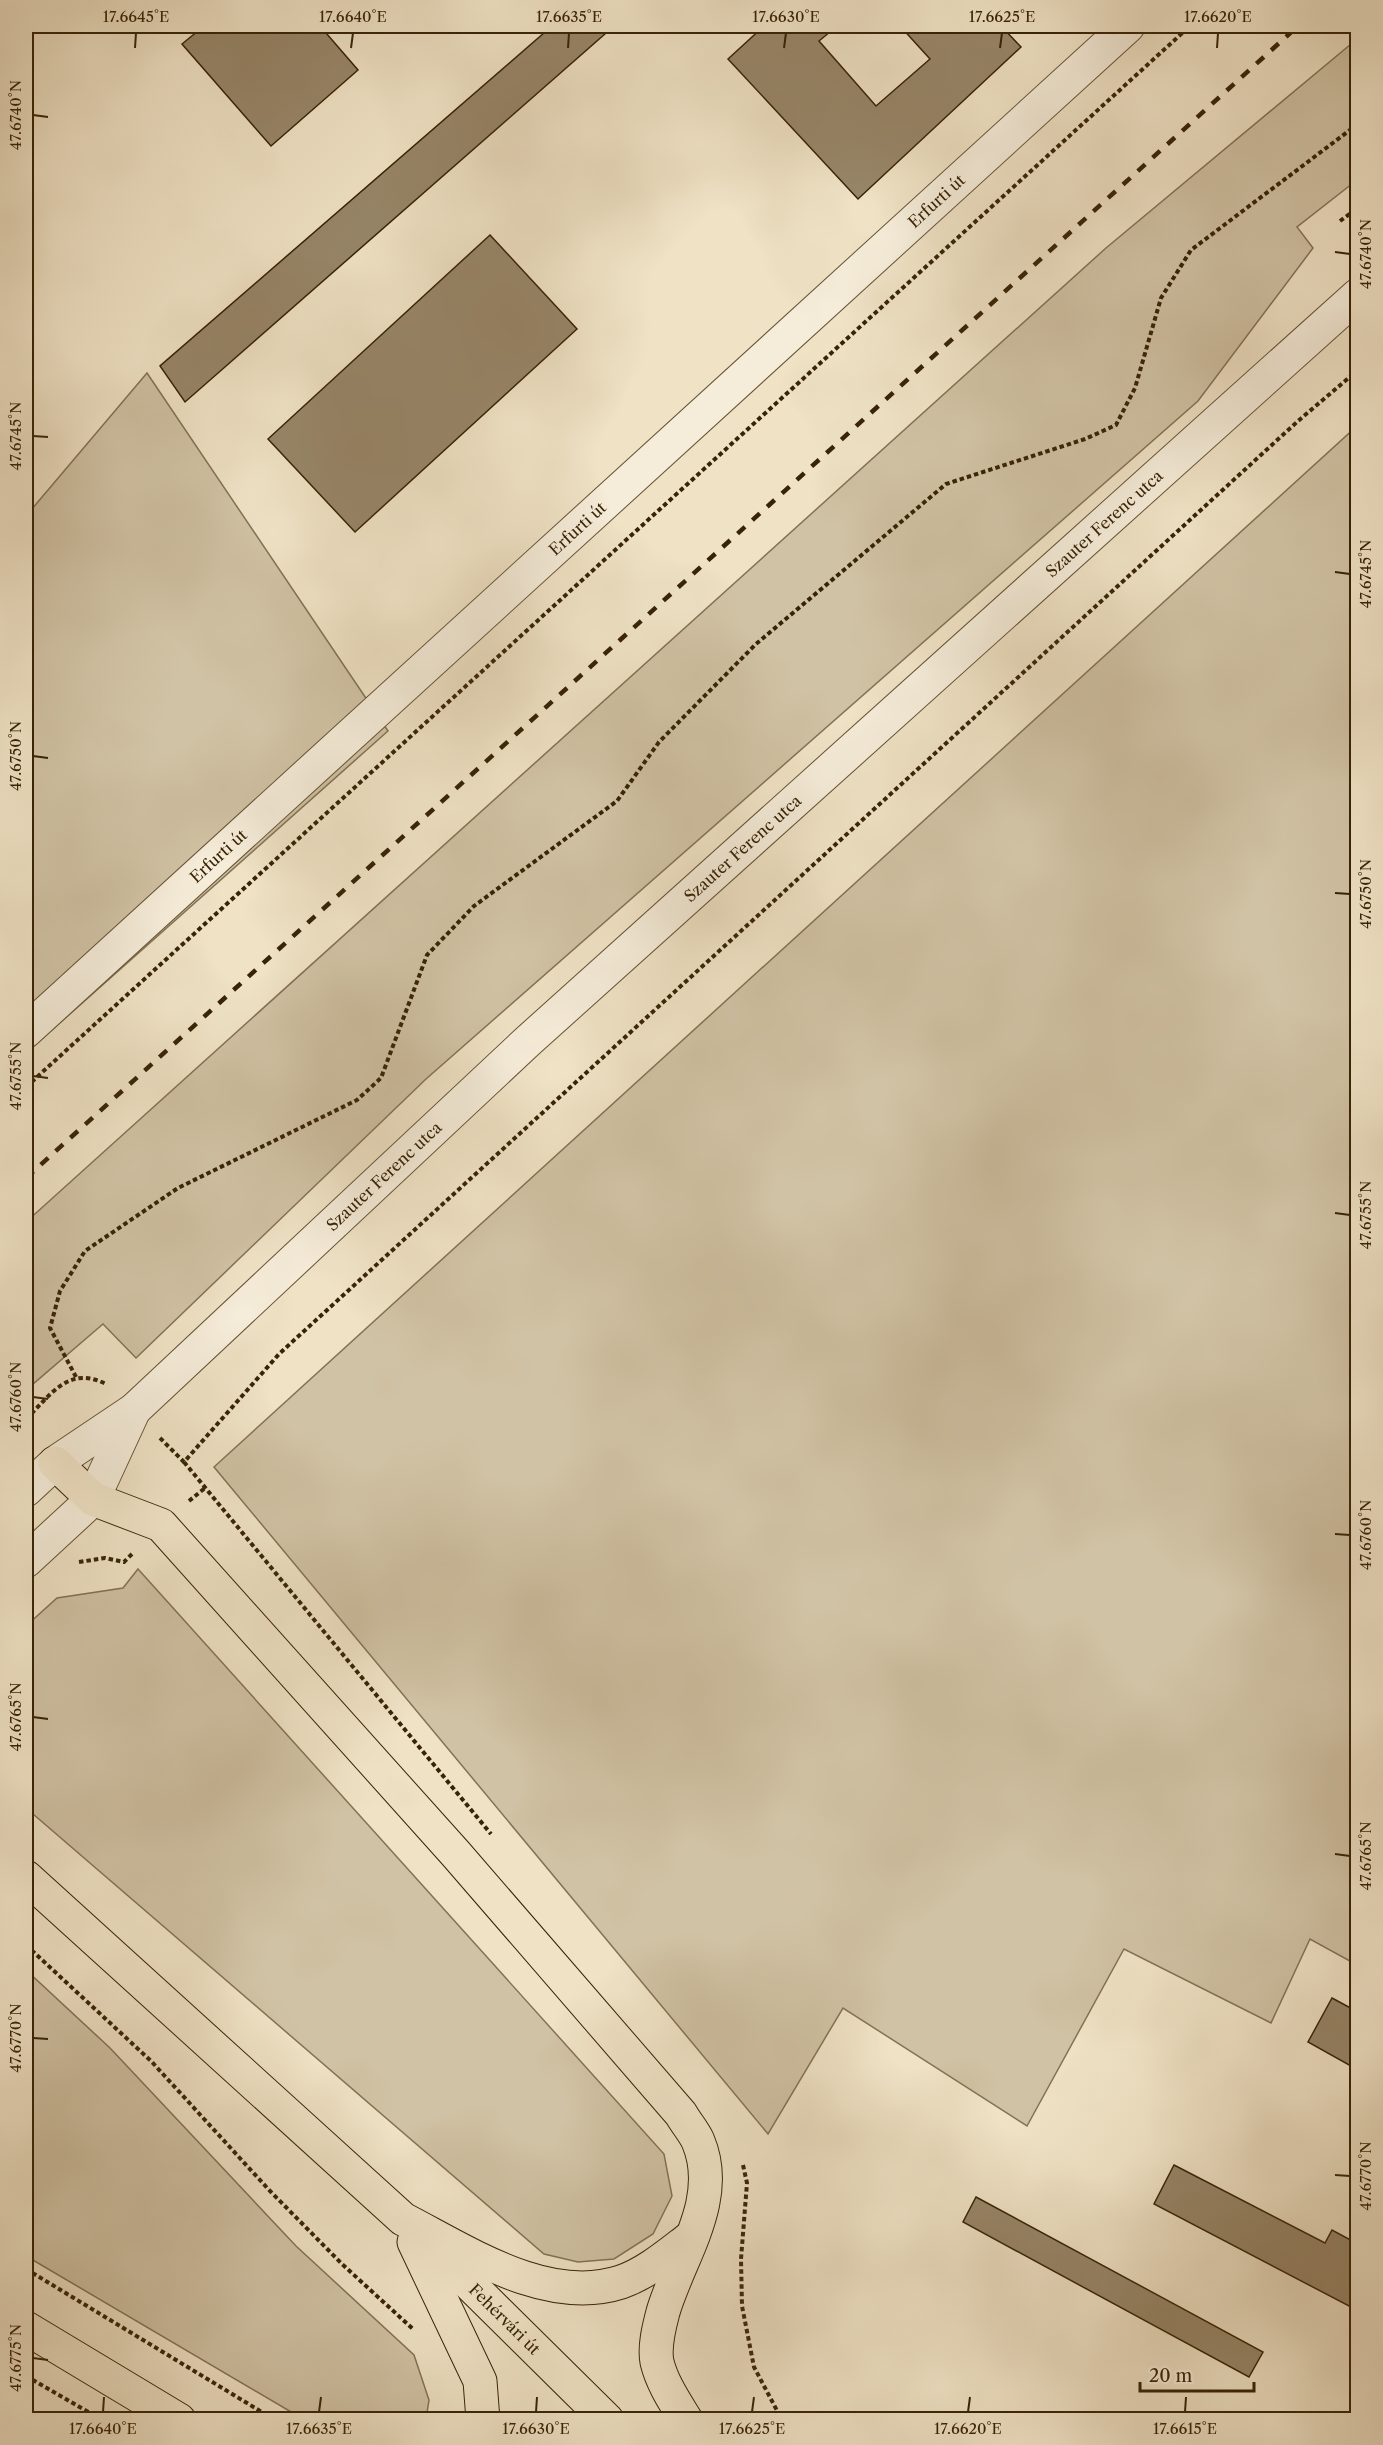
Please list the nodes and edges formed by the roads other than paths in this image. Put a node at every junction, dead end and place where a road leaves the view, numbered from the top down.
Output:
1 (1128, 26) edge
2 (1358, 295) edge
3 (26, 1031) edge
4 (134, 1410) junction
5 (55, 1463) junction
6 (26, 1490) edge
7 (93, 1499) junction
8 (26, 1561) edge
9 (26, 1877) edge
10 (403, 2219) junction
11 (690, 2238) junction
12 (26, 2328) edge
13 (179, 2420) edge
14 (483, 2420) edge
15 (607, 2420) edge
16 (686, 2420) edge

1 - 3 street, Erfurti út
2 - 4 street, Szauter Ferenc utca
4 - 5 street, Szauter Ferenc utca
4 - 7 street, Szauter Ferenc utca
5 - 6 street, Szauter Ferenc utca
5 - 7 main road
7 - 8 street, Szauter Ferenc utca
7 - 11 main road
9 - 10 main road
10 - 11 main road
10 - 14 main road
10 - 15 main road, Fehérvári út
11 - 16 main road
12 - 13 main road

